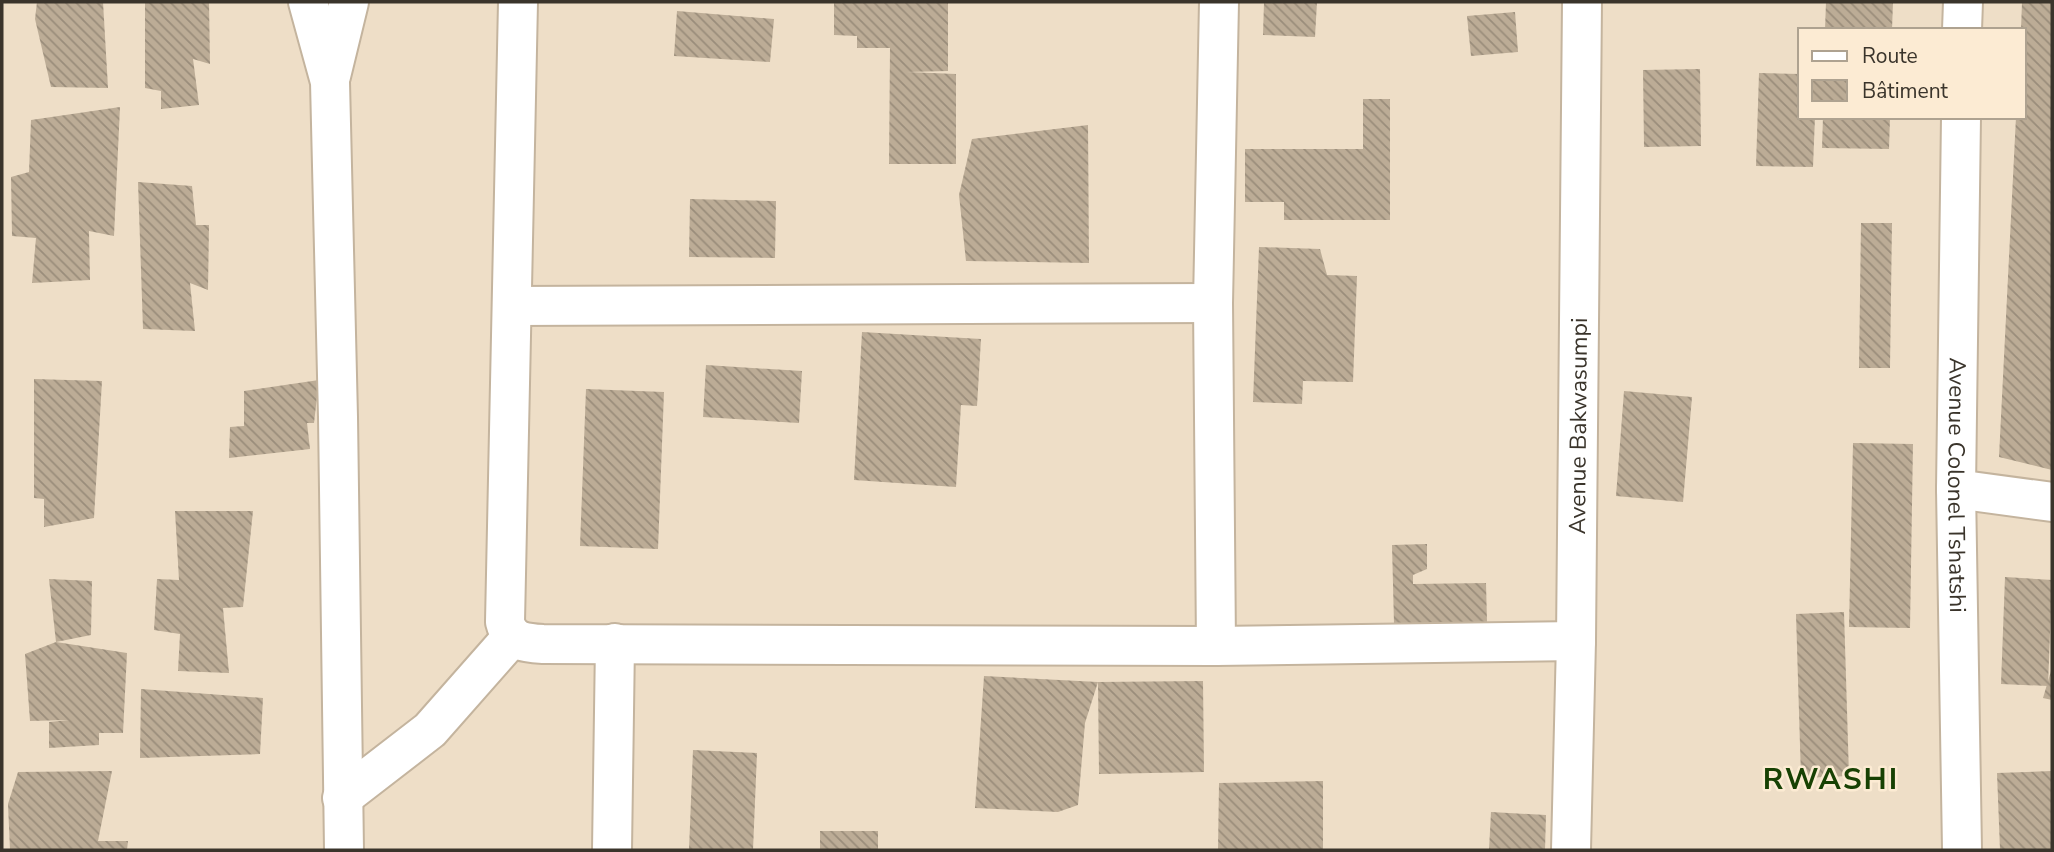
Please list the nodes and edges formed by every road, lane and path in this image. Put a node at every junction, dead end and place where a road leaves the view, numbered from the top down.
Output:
1 (309, 2) edge
2 (349, 2) edge
3 (519, 2) edge
4 (1219, 2) edge
5 (1582, 2) edge
6 (1963, 2) edge
7 (1962, 28) edge
8 (330, 82) junction
9 (1961, 119) edge
10 (1213, 303) junction
11 (513, 306) junction
12 (1956, 489) junction
13 (2052, 502) edge
14 (512, 637) junction
15 (1576, 641) junction
16 (615, 643) junction
17 (1216, 646) junction
18 (342, 798) junction
19 (344, 850) edge
20 (612, 850) edge
21 (1572, 850) edge
22 (1962, 850) edge

1 - 8 street
2 - 8 street
3 - 11 street
4 - 10 street
5 - 15 street, Avenue Bakwasumpi
6 - 7 street
8 - 18 street
9 - 12 street, Avenue Colonel Tshatshi
10 - 11 street
10 - 17 street
11 - 14 street
12 - 13 street
12 - 22 street, Avenue Colonel Tshatshi
14 - 16 street
14 - 18 street
15 - 17 street
15 - 21 street, Avenue Bakwasumpi
16 - 17 street
16 - 20 street
18 - 19 street

